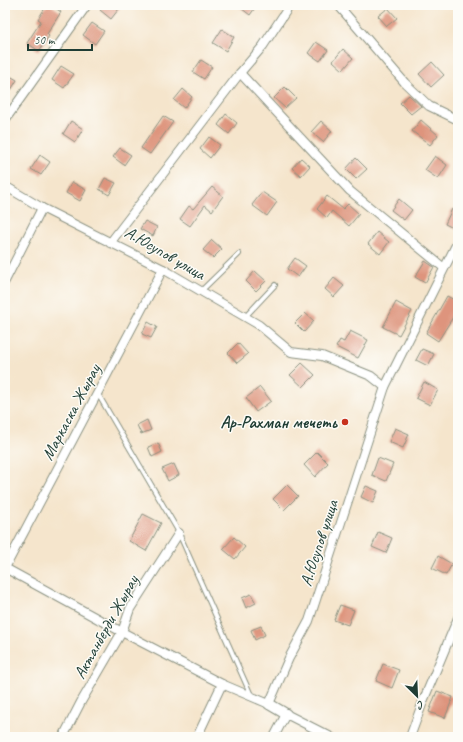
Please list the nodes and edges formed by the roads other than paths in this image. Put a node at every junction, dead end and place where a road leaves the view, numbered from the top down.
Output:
1 (87, 5) edge
2 (290, 5) edge
3 (338, 5) edge
4 (240, 73) junction
5 (5, 120) edge
6 (458, 120) edge
7 (5, 186) edge
8 (42, 208) junction
9 (458, 241) edge
10 (110, 242) junction
11 (239, 254) dead end
12 (444, 268) junction
13 (163, 269) junction
14 (5, 281) edge
15 (275, 285) dead end
16 (201, 292) junction
17 (245, 317) junction
18 (385, 387) junction
19 (97, 393) junction
20 (179, 533) junction
21 (5, 568) edge
22 (458, 618) edge
23 (122, 632) junction
24 (222, 684) junction
25 (251, 695) junction
26 (269, 704) junction
27 (286, 714) junction
28 (63, 737) edge
29 (196, 737) edge
30 (274, 737) edge
31 (331, 737) edge
32 (410, 737) edge

1 - 5 street
2 - 4 street, А.Юсупов улица
3 - 6 street
4 - 10 street, А.Юсупов улица
4 - 12 street
7 - 8 street
8 - 10 street
8 - 14 street
9 - 12 street, А.Юсупов улица
10 - 13 street, А.Юсупов улица
11 - 16 lane
12 - 18 street, А.Юсупов улица
13 - 16 street, А.Юсупов улица
13 - 19 street, Маркаска Жырау
15 - 17 lane
16 - 17 street, А.Юсупов улица
17 - 18 street, А.Юсупов улица
18 - 26 street, А.Юсупов улица
19 - 20 lane
19 - 21 street, Маркаска Жырау
20 - 23 street, Актанберди Жырау
20 - 25 lane
21 - 23 street
22 - 32 street
23 - 24 street
23 - 28 street, Актанберди Жырау
24 - 25 street
24 - 29 street
25 - 26 street
26 - 27 street
27 - 30 street
27 - 31 street

